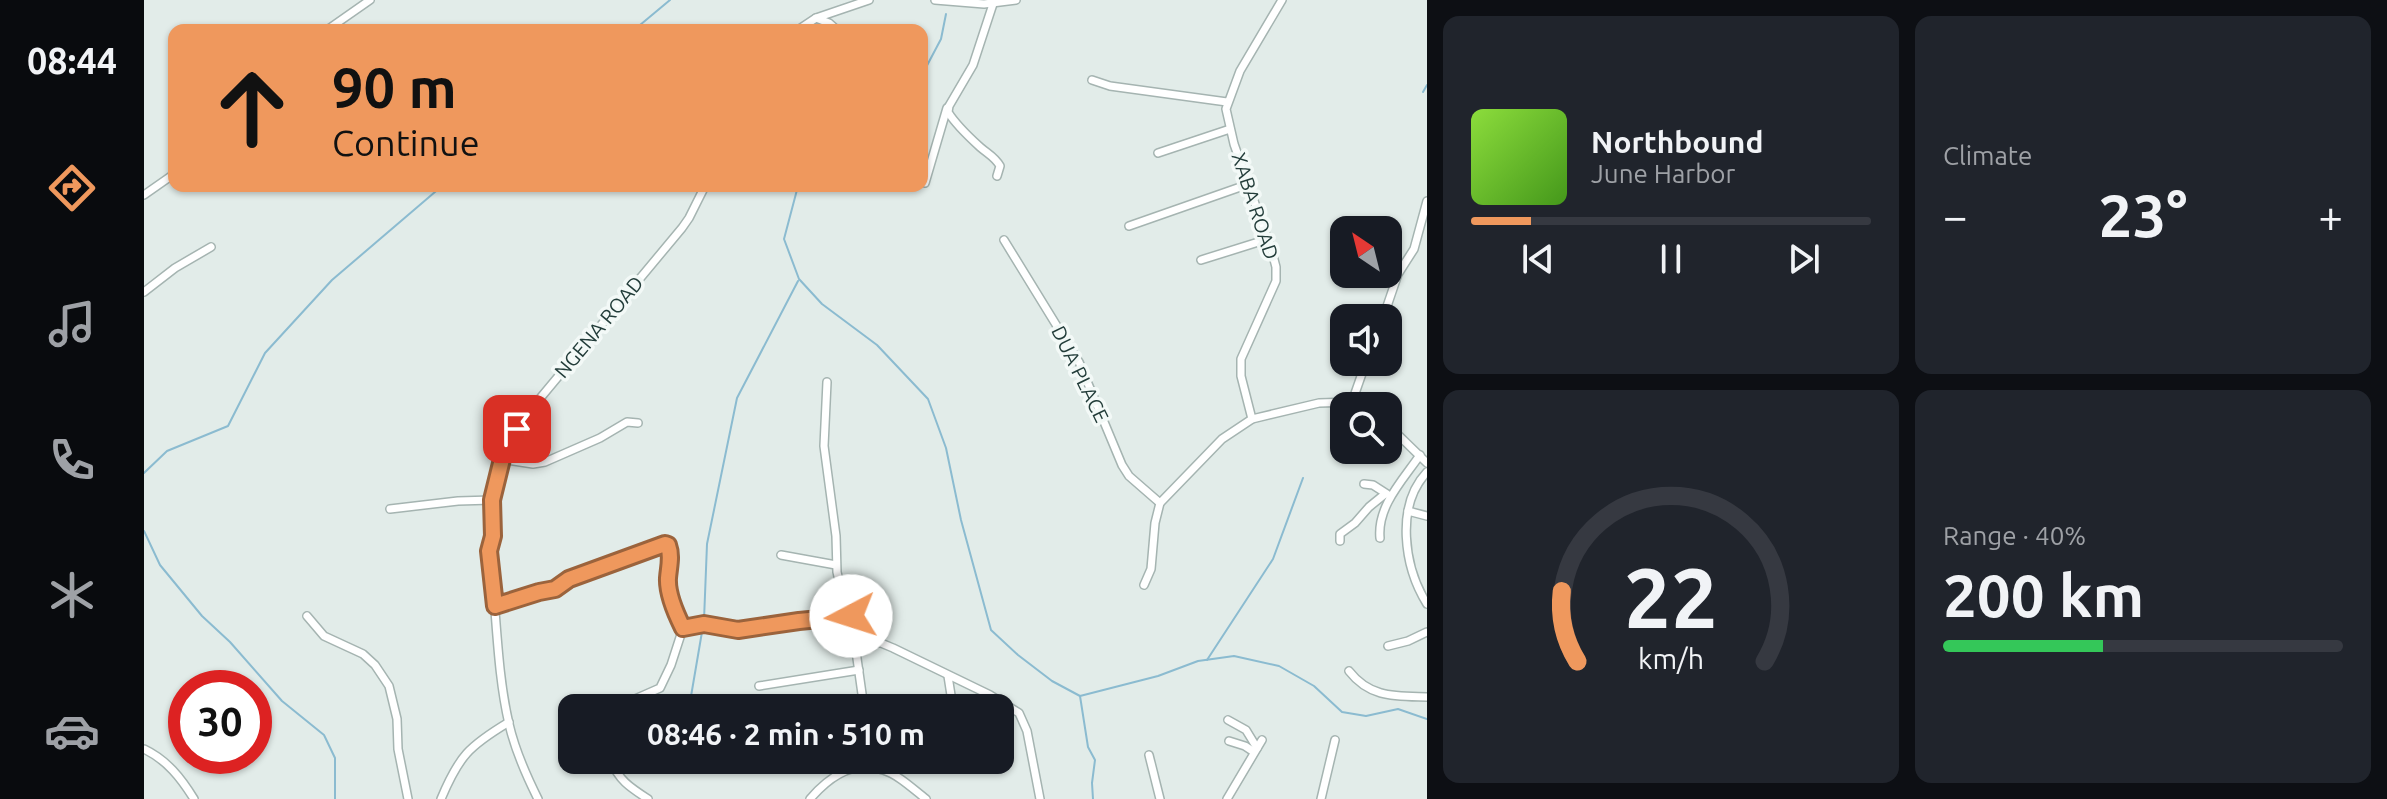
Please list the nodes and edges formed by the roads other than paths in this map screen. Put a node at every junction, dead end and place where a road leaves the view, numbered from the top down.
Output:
1 (370, 0) edge
2 (869, 0) edge
3 (935, 0) edge
4 (1016, 0) edge
5 (1282, 0) edge
6 (993, 4) junction
7 (816, 18) junction
8 (336, 24) edge
9 (807, 24) edge
10 (829, 24) edge
11 (1092, 80) dead end
12 (1227, 102) junction
13 (950, 105) junction
14 (1230, 129) junction
15 (1158, 153) dead end
16 (928, 172) edge
17 (997, 176) dead end
18 (168, 178) edge
19 (1249, 184) junction
20 (702, 192) edge
21 (144, 195) edge
22 (1427, 201) edge
23 (1129, 226) dead end
24 (1268, 239) junction
25 (1004, 240) dead end
26 (211, 247) dead end
27 (1201, 260) dead end
28 (144, 292) edge
29 (1388, 304) edge
30 (827, 382) dead end
31 (1330, 403) edge
32 (1252, 419) junction
33 (638, 423) dead end
34 (1402, 438) edge
35 (1420, 455) junction
36 (501, 459) junction
37 (1427, 463) edge
38 (1427, 472) edge
39 (1364, 484) dead end
40 (1389, 494) junction
41 (492, 500) junction
42 (1160, 503) junction
43 (390, 509) dead end
44 (1408, 511) junction
45 (1427, 516) edge
46 (1380, 538) dead end
47 (1340, 541) dead end
48 (781, 555) dead end
49 (836, 565) junction
50 (1144, 585) dead end
51 (1427, 604) edge
52 (495, 606) junction
53 (307, 616) dead end
54 (851, 616) junction
55 (683, 628) junction
56 (1427, 632) edge
57 (855, 639) junction
58 (1388, 646) dead end
59 (859, 670) junction
60 (1349, 671) dead end
61 (948, 676) junction
62 (759, 686) dead end
63 (648, 694) edge
64 (862, 694) edge
65 (951, 694) edge
66 (1427, 697) edge
67 (1228, 720) dead end
68 (509, 722) junction
69 (1262, 740) dead end
70 (1335, 740) dead end
71 (1229, 741) dead end
72 (144, 749) edge
73 (1255, 750) junction
74 (1149, 755) dead end
75 (617, 774) edge
76 (840, 774) edge
77 (891, 774) edge
78 (194, 799) edge
79 (408, 799) edge
80 (441, 799) edge
81 (538, 799) edge
82 (648, 799) edge
83 (810, 799) edge
84 (926, 799) edge
85 (1040, 799) edge
86 (1160, 799) edge
87 (1227, 799) edge
88 (1321, 799) edge

1 - 8 street
2 - 7 street
3 - 6 street
4 - 6 street
5 - 12 street
6 - 13 street
7 - 9 street
7 - 10 street
11 - 12 street
12 - 14 street, XABA ROAD
13 - 16 street
13 - 17 street
14 - 15 street
14 - 19 street, XABA ROAD
18 - 21 street
19 - 23 street
19 - 24 street, XABA ROAD
20 - 36 street, NGENA ROAD
22 - 29 street
24 - 27 street
24 - 32 street, XABA ROAD
25 - 42 street, DUA PLACE
26 - 28 street
30 - 49 street
31 - 32 street
32 - 42 street
33 - 36 street
34 - 35 street
35 - 37 street
35 - 40 street
36 - 41 street, NGENA ROAD
38 - 44 street
39 - 40 street
40 - 46 street
40 - 47 street
41 - 43 street
41 - 52 street, NGENA ROAD
42 - 50 street
44 - 45 street
44 - 51 street
48 - 49 street
49 - 54 street
52 - 55 street
52 - 68 street, NGENA ROAD
53 - 79 street
54 - 55 street
54 - 57 street
55 - 63 street
56 - 58 street
57 - 59 street
57 - 61 street
59 - 62 street
59 - 64 street
60 - 66 street
61 - 65 street
61 - 85 street
67 - 73 street
68 - 80 street
68 - 81 street, NGENA ROAD
69 - 73 street
70 - 88 street
71 - 73 street
72 - 78 street
73 - 87 street
74 - 86 street
75 - 82 street
76 - 83 street
77 - 84 street

